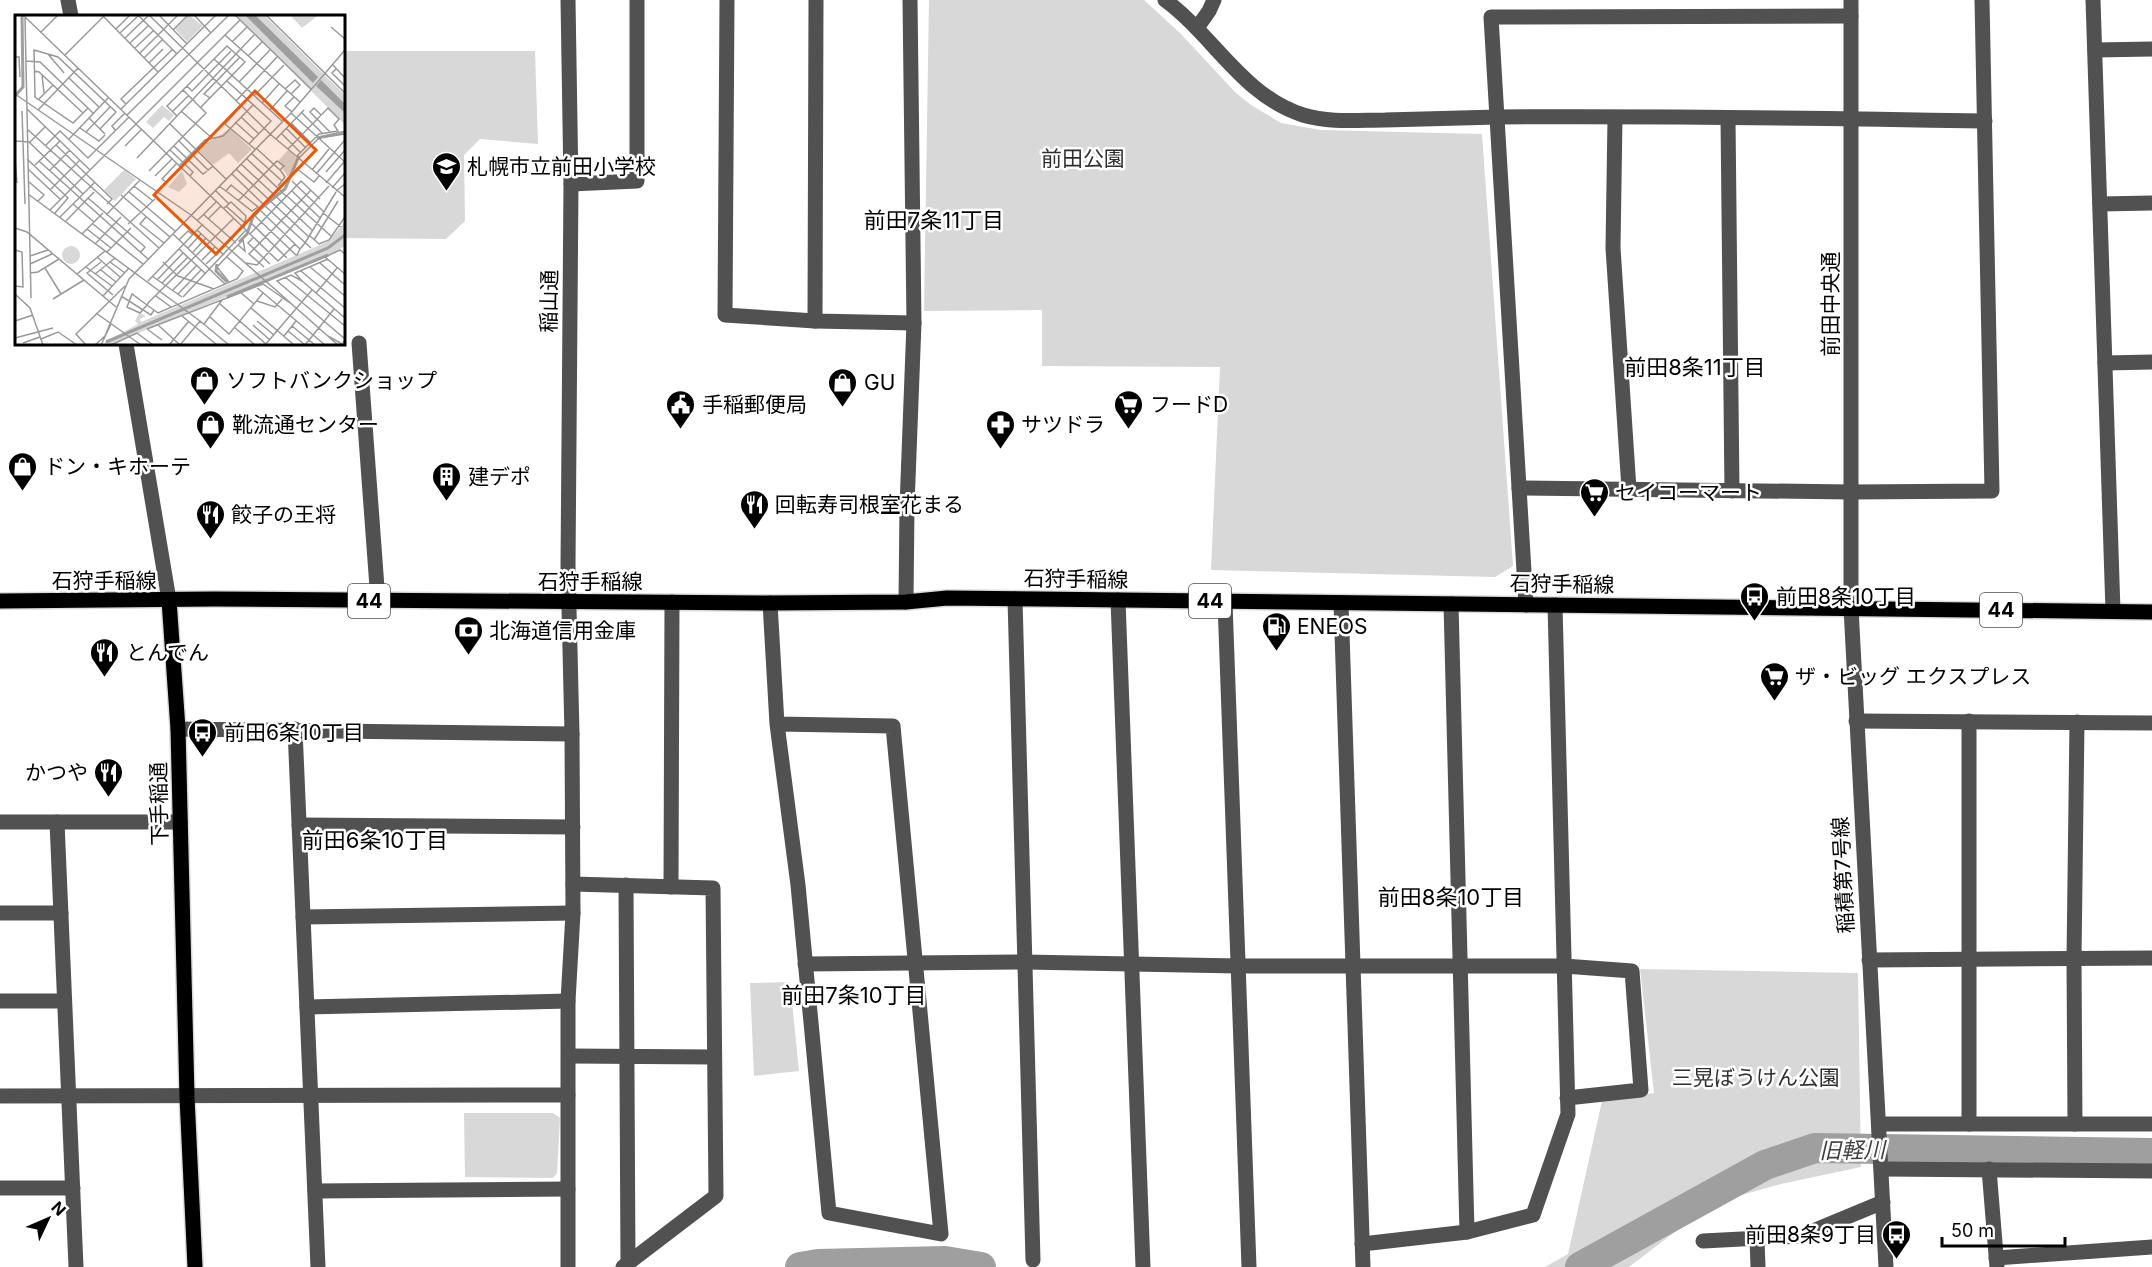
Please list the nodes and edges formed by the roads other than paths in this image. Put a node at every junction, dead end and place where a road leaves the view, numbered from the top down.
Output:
1 (68, 0) edge
2 (568, 0) edge
3 (638, 0) edge
4 (727, 0) edge
5 (816, 0) edge
6 (910, 0) edge
7 (1165, 0) edge
8 (1214, 0) edge
9 (1851, 0) edge
10 (1982, 0) edge
11 (2093, 0) edge
12 (71, 15) edge
13 (1851, 16) junction
14 (1197, 28) junction
15 (2152, 49) edge
16 (2095, 50) junction
17 (1498, 117) junction
18 (1615, 118) junction
19 (1728, 118) junction
20 (1851, 118) junction
21 (1984, 121) junction
22 (571, 184) junction
23 (2152, 202) edge
24 (2100, 204) junction
25 (815, 321) junction
26 (914, 323) junction
27 (359, 343) dead end
28 (126, 345) edge
29 (2152, 362) edge
30 (2105, 363) junction
31 (1519, 488) junction
32 (1629, 489) junction
33 (1732, 490) junction
34 (1851, 492) junction
35 (1014, 599) junction
36 (168, 600) junction
37 (1118, 600) junction
38 (0, 601) edge
39 (378, 601) junction
40 (569, 602) junction
41 (672, 602) junction
42 (906, 602) junction
43 (1226, 602) junction
44 (770, 603) junction
45 (1341, 603) junction
46 (1451, 604) junction
47 (1526, 605) junction
48 (1555, 605) junction
49 (1851, 608) junction
50 (2113, 611) junction
51 (2152, 612) edge
52 (1856, 721) junction
53 (1969, 722) junction
54 (2077, 722) junction
55 (2152, 723) edge
56 (777, 724) junction
57 (178, 729) junction
58 (295, 729) junction
59 (572, 734) junction
60 (0, 822) edge
61 (57, 822) junction
62 (180, 822) junction
63 (299, 825) junction
64 (573, 827) junction
65 (573, 884) junction
66 (626, 885) junction
67 (671, 887) junction
68 (0, 913) edge
69 (61, 913) junction
70 (573, 913) junction
71 (303, 917) junction
72 (2152, 958) edge
73 (1969, 959) junction
74 (2074, 959) junction
75 (1869, 960) junction
76 (1024, 962) junction
77 (805, 963) junction
78 (914, 964) junction
79 (1132, 965) junction
80 (1239, 966) junction
81 (1353, 966) junction
82 (1460, 966) junction
83 (1564, 966) junction
84 (568, 1000) junction
85 (0, 1001) edge
86 (64, 1001) junction
87 (307, 1008) junction
88 (569, 1056) junction
89 (627, 1056) junction
90 (714, 1058) junction
91 (311, 1094) junction
92 (568, 1095) junction
93 (0, 1096) edge
94 (69, 1096) junction
95 (187, 1097) junction
96 (1567, 1098) junction
97 (1969, 1124) junction
98 (2075, 1124) junction
99 (2152, 1124) edge
100 (1880, 1132) junction
101 (1882, 1164) junction
102 (1989, 1169) junction
103 (2152, 1171) edge
104 (0, 1188) edge
105 (72, 1188) junction
106 (568, 1189) junction
107 (315, 1191) junction
108 (1883, 1202) junction
109 (1467, 1232) junction
110 (1756, 1239) junction
111 (1703, 1241) dead end
112 (1362, 1244) junction
113 (2152, 1247) edge
114 (1033, 1260) dead end
115 (1996, 1263) edge
116 (625, 1265) edge
117 (76, 1267) edge
118 (195, 1267) edge
119 (318, 1267) edge
120 (568, 1267) edge
121 (1143, 1267) edge
122 (1249, 1267) edge
123 (1363, 1267) edge
124 (1758, 1267) edge
125 (1886, 1267) edge

1 - 12 street
2 - 22 street, 稲山通
3 - 22 street
4 - 25 street
5 - 25 street
6 - 26 street
7 - 14 street
8 - 14 street
9 - 13 street, 前田中央通
10 - 21 street
11 - 16 street
13 - 17 street
13 - 20 street, 前田中央通
14 - 17 street
15 - 16 street
16 - 24 street
17 - 18 street
17 - 31 street
18 - 19 street
18 - 32 street
19 - 20 street
19 - 33 street
20 - 21 street
20 - 34 street, 前田中央通
21 - 34 street
22 - 40 street, 稲山通
23 - 24 street
24 - 30 street
25 - 26 street
26 - 42 street
27 - 39 street
28 - 36 street, 下手稲通
29 - 30 street
30 - 50 street
31 - 32 street
31 - 47 street
32 - 33 street
33 - 34 street
34 - 49 street, 前田中央通
35 - 37 main road, 石狩手稲線 / 44
35 - 42 main road, 石狩手稲線 / 44
35 - 76 street
36 - 38 main road, 石狩手稲線 / 44
36 - 39 main road, 石狩手稲線 / 44
36 - 57 main road, 下手稲通
37 - 43 main road, 石狩手稲線 / 44
37 - 79 street
39 - 40 main road, 石狩手稲線 / 44
40 - 41 main road, 石狩手稲線 / 44
40 - 59 street, 稲山通
41 - 44 main road, 石狩手稲線 / 44
41 - 67 street
42 - 44 main road, 石狩手稲線 / 44
43 - 45 main road, 石狩手稲線 / 44
43 - 80 street
44 - 56 street
45 - 46 main road, 石狩手稲線 / 44
45 - 81 street
46 - 47 main road, 石狩手稲線 / 44
46 - 82 street
47 - 48 main road, 石狩手稲線 / 44
48 - 49 main road, 石狩手稲線 / 44
48 - 83 street
49 - 50 main road, 石狩手稲線 / 44
49 - 52 street, 稲積第7号線
50 - 51 main road, 石狩手稲線 / 44
52 - 53 street
52 - 75 street, 稲積第7号線
53 - 54 street
53 - 73 street
54 - 55 street
54 - 74 street
56 - 77 street
56 - 78 street
57 - 58 street
57 - 62 main road, 下手稲通
58 - 59 street
58 - 63 street
59 - 64 street, 稲山通
60 - 61 street
61 - 62 street
61 - 69 street
62 - 95 main road, 下手稲通
63 - 64 street
63 - 71 street
64 - 65 street, 稲山通
65 - 66 street
65 - 70 street, 稲山通
66 - 67 street
66 - 89 street
67 - 90 street
68 - 69 street
69 - 86 street
70 - 71 street
70 - 84 street, 稲山通
71 - 87 street
72 - 74 street
73 - 74 street
73 - 75 street
73 - 97 street
74 - 98 street
75 - 100 street, 稲積第7号線
76 - 78 street
76 - 79 street
76 - 114 street
77 - 78 street
77 - 78 street
79 - 80 street
79 - 121 street
80 - 81 street
80 - 122 street
81 - 82 street
81 - 112 street
82 - 83 street
82 - 109 street
83 - 96 street
83 - 96 street
84 - 87 street
84 - 88 street, 稲山通
85 - 86 street
86 - 94 street
87 - 91 street
88 - 89 street
88 - 92 street, 稲山通
89 - 90 street
89 - 116 street
90 - 116 street
91 - 92 street
91 - 95 street
91 - 107 street
92 - 106 street, 稲山通
93 - 94 street
94 - 95 street
94 - 105 street
95 - 118 main road, 下手稲通
96 - 109 street
97 - 98 street
97 - 100 street
98 - 99 street
100 - 101 street, 稲積第7号線
101 - 102 street
101 - 108 street
102 - 103 street
102 - 115 street
104 - 105 street
105 - 117 street
106 - 107 street
106 - 120 street, 稲山通
107 - 119 street
108 - 110 street
108 - 125 street
109 - 112 street
110 - 111 street
110 - 124 street
112 - 123 street
113 - 115 street

